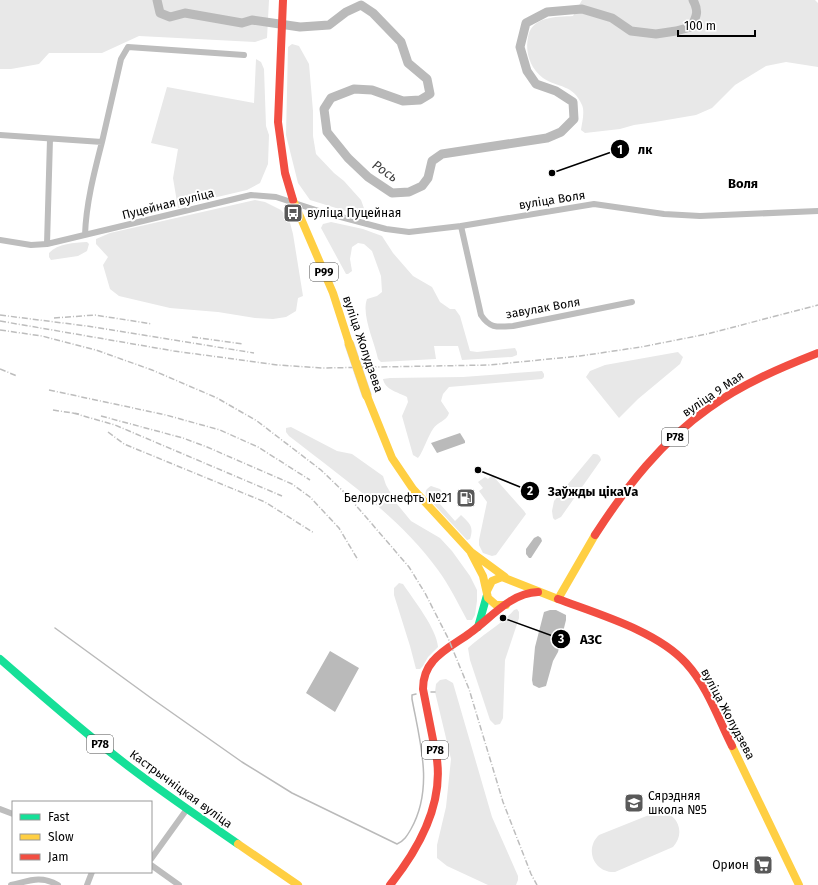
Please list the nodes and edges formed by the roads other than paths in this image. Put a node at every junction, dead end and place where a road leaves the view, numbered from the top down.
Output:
1 (283, 0) edge
2 (244, 55) dead end
3 (0, 135) edge
4 (50, 139) junction
5 (102, 142) junction
6 (294, 202) junction
7 (818, 211) edge
8 (461, 226) junction
9 (85, 235) junction
10 (0, 240) edge
11 (47, 244) junction
12 (632, 302) dead end
13 (818, 353) edge
14 (471, 552) junction
15 (507, 578) junction
16 (540, 592) junction
17 (487, 593) junction
18 (558, 599) junction
19 (509, 603) junction
20 (478, 627) junction
21 (0, 659) edge
22 (0, 809) edge
23 (187, 809) junction
24 (12, 814) edge
25 (152, 858) edge
26 (152, 866) edge
27 (92, 873) edge
28 (11, 885) edge
29 (58, 885) edge
30 (87, 885) edge
31 (179, 885) edge
32 (298, 885) edge
33 (390, 885) edge
34 (799, 885) edge

1 - 6 main road, вуліца Жолудзева / Р99
2 - 5 street
3 - 4 street
4 - 5 street
4 - 11 street
5 - 9 street
6 - 8 street, вуліца Воля
6 - 9 street, Пуцейная вуліца
6 - 14 main road, вуліца Жолудзева / Р99, bridge
7 - 8 street, вуліца Воля
8 - 12 street, завулак Воля
9 - 11 street, Пуцейная вуліца
10 - 11 street, Пуцейная вуліца
13 - 18 main road, вуліца 9 Мая / Р78
14 - 15 main road, Р99
14 - 17 main road, Р99
15 - 16 main road, вуліца Жолудзева
15 - 17 main road
15 - 19 main road
16 - 18 main road, вуліца Жолудзева
16 - 19 main road, Р78
17 - 19 main road
17 - 20 main road
18 - 34 main road, вуліца Жолудзева
19 - 20 main road, Р78
20 - 33 main road, Р78
21 - 23 main road, Кастрычніцкая вуліца / Р78
22 - 24 street
23 - 25 street
23 - 32 main road, Кастрычніцкая вуліца / Р78
26 - 31 street
27 - 30 street
28 - 29 street

